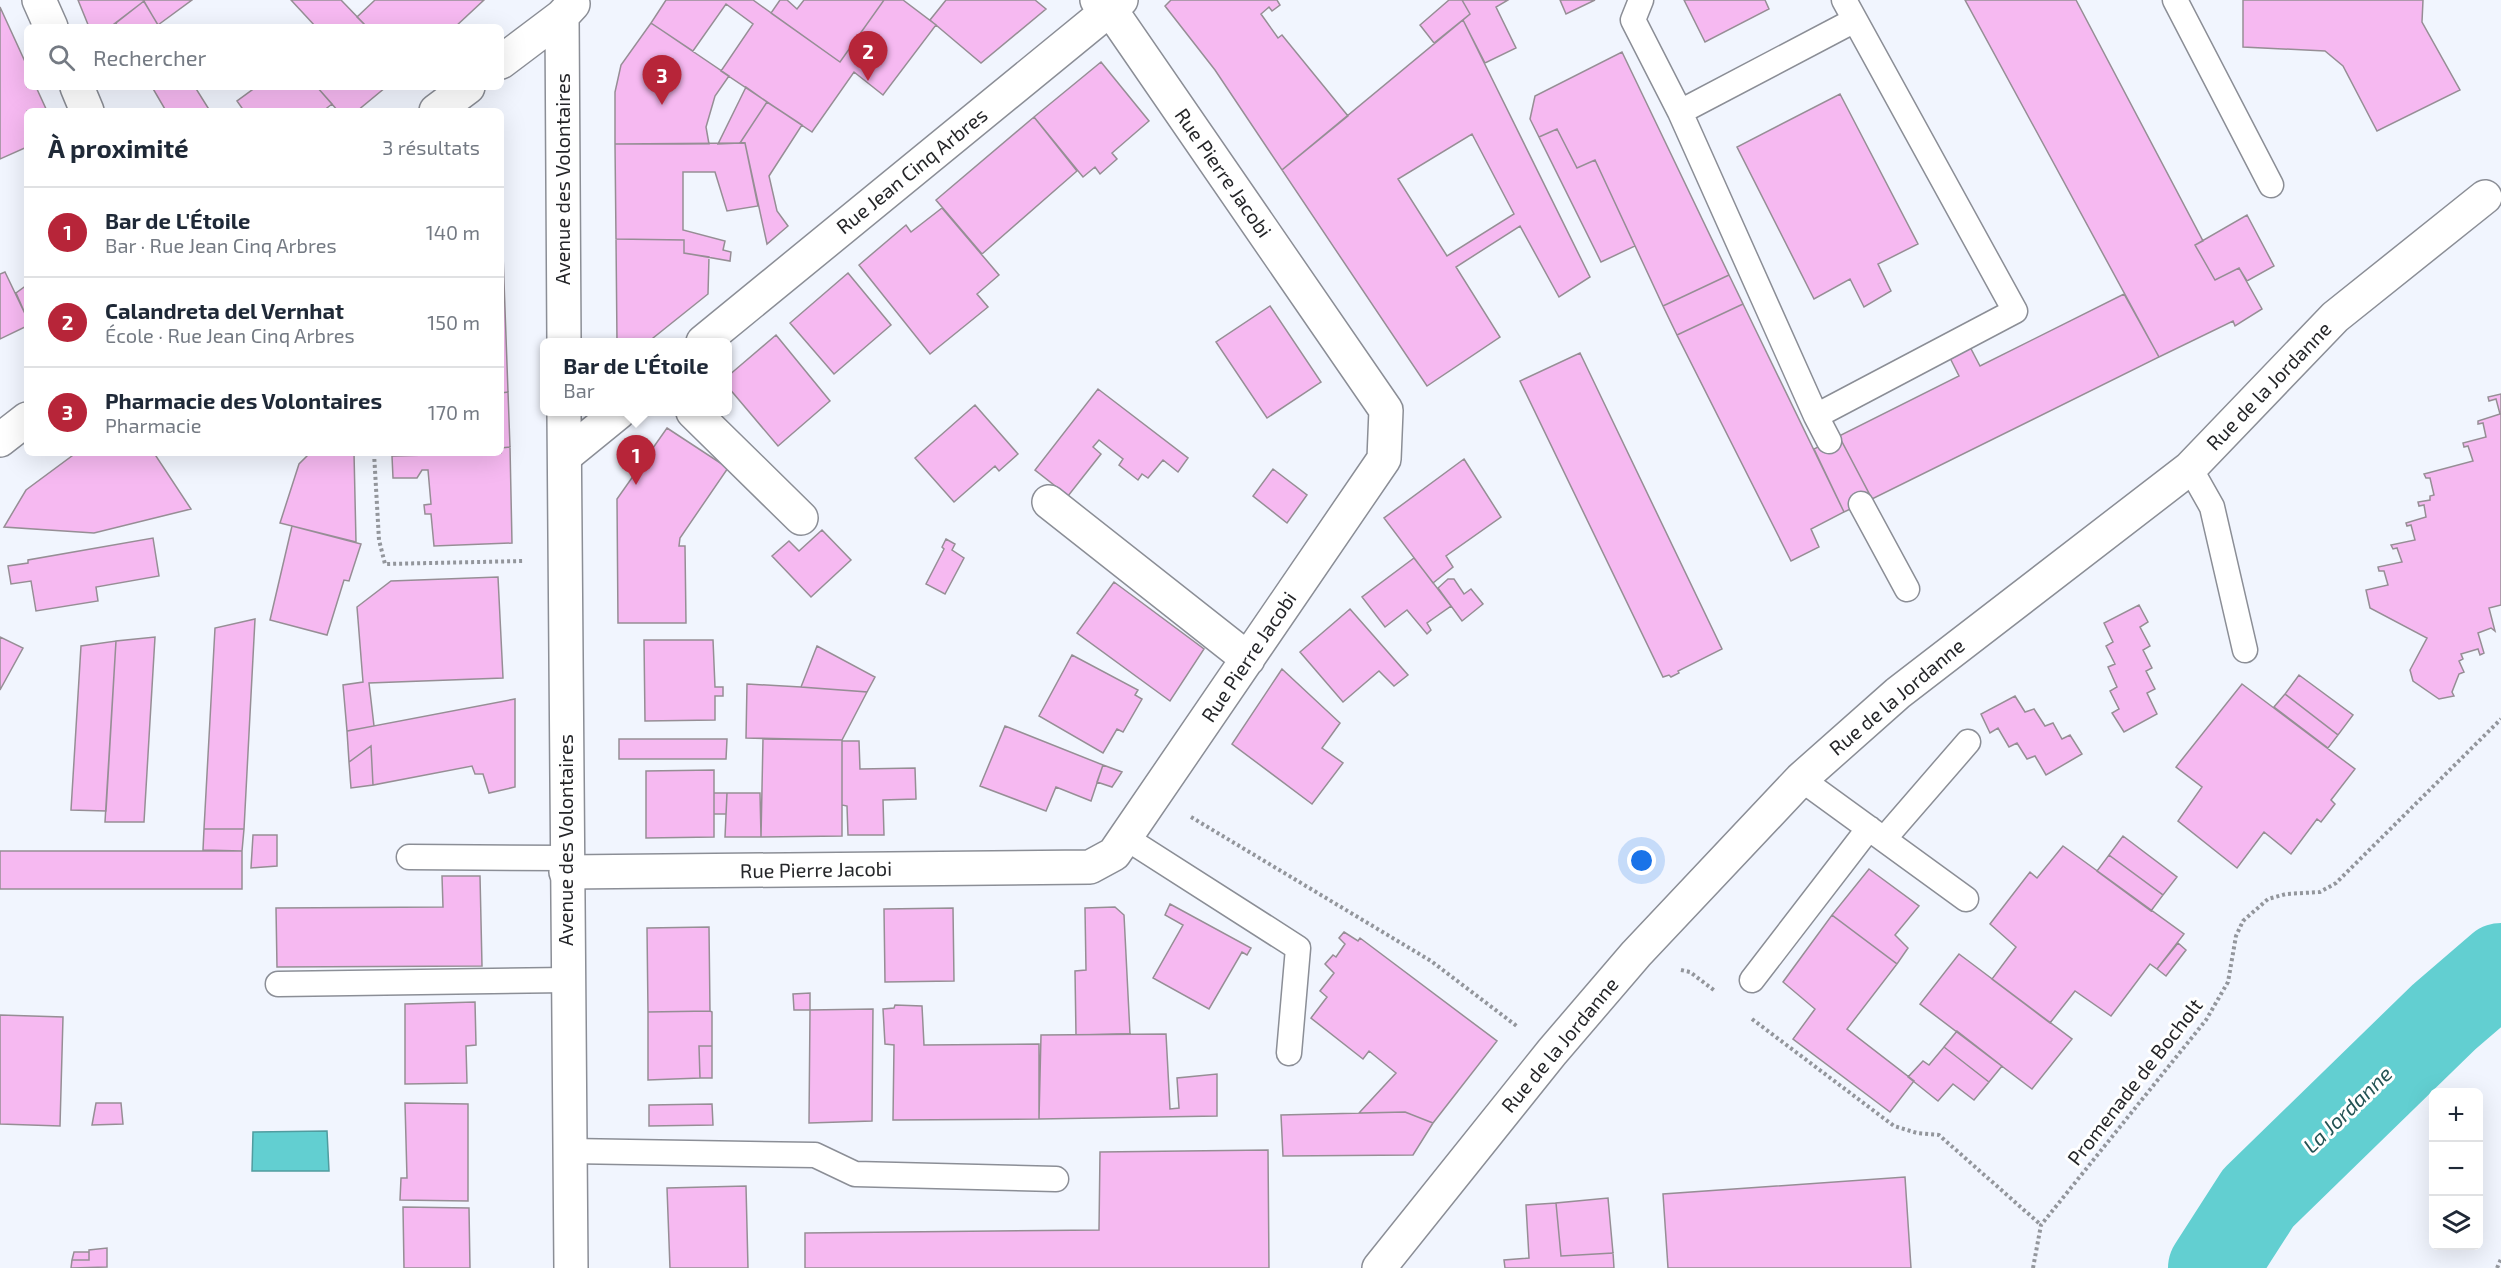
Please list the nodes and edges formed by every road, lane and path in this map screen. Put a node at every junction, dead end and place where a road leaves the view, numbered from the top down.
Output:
1 (39, 0) edge
2 (1641, 0) edge
3 (2175, 0) edge
4 (1109, 3) edge
5 (569, 8) edge
6 (1850, 10) edge
7 (50, 24) edge
8 (504, 60) edge
9 (78, 90) edge
10 (464, 90) edge
11 (86, 108) edge
12 (440, 108) edge
13 (1680, 112) junction
14 (2271, 185) dead end
15 (2485, 197) dead end
16 (564, 338) edge
17 (708, 338) edge
18 (564, 416) edge
19 (613, 416) edge
20 (698, 416) edge
21 (1815, 416) junction
22 (24, 421) edge
23 (0, 440) edge
24 (1828, 441) dead end
25 (374, 456) edge
26 (564, 456) junction
27 (2190, 468) junction
28 (1049, 502) dead end
29 (1861, 504) dead end
30 (801, 518) dead end
31 (565, 558) junction
32 (1907, 590) dead end
33 (2245, 650) dead end
34 (1248, 659) junction
35 (2501, 718) edge
36 (1968, 742) dead end
37 (1801, 779) junction
38 (1155, 795) junction
39 (1877, 833) junction
40 (1125, 838) junction
41 (409, 857) dead end
42 (566, 865) junction
43 (1966, 899) dead end
44 (1636, 954) junction
45 (567, 980) junction
46 (1752, 980) dead end
47 (278, 984) dead end
48 (1718, 993) dead end
49 (1745, 1014) dead end
50 (1552, 1052) junction
51 (1289, 1053) dead end
52 (570, 1151) junction
53 (1056, 1179) dead end
54 (2041, 1225) junction
55 (2501, 1259) edge
56 (571, 1268) edge
57 (1379, 1268) edge
58 (2033, 1268) edge
59 (2497, 1268) edge

1 - 7 street
2 - 13 lane
3 - 14 lane
4 - 17 street, Rue Jean Cinq Arbres
4 - 34 street, Rue Pierre Jacobi
5 - 8 street
5 - 16 street, Avenue des Volontaires
6 - 13 lane
6 - 21 lane
9 - 11 street
10 - 12 street
13 - 21 lane
15 - 27 street, Rue de la Jordanne
18 - 26 street, Avenue des Volontaires
19 - 26 street
20 - 30 street
21 - 24 lane
22 - 23 street
25 - 31 path
26 - 31 street, Avenue des Volontaires
27 - 33 lane
27 - 37 street, Rue de la Jordanne
28 - 34 street
29 - 32 lane
31 - 42 street, Avenue des Volontaires
34 - 38 street, Rue Pierre Jacobi
35 - 54 path, Promenade de Bocholt
36 - 39 lane
37 - 39 lane
37 - 44 street, Rue de la Jordanne
38 - 40 street, Rue Pierre Jacobi
38 - 50 path
39 - 43 lane
39 - 46 lane
40 - 42 street, Rue Pierre Jacobi
40 - 51 lane
41 - 42 lane
42 - 45 street, Avenue des Volontaires
44 - 48 path
44 - 50 street, Rue de la Jordanne
45 - 47 lane
45 - 52 street, Avenue des Volontaires
49 - 54 path
50 - 57 street, Rue de la Jordanne
52 - 53 lane
52 - 56 street, Avenue des Volontaires
54 - 58 path, Promenade de Bocholt
55 - 59 path

